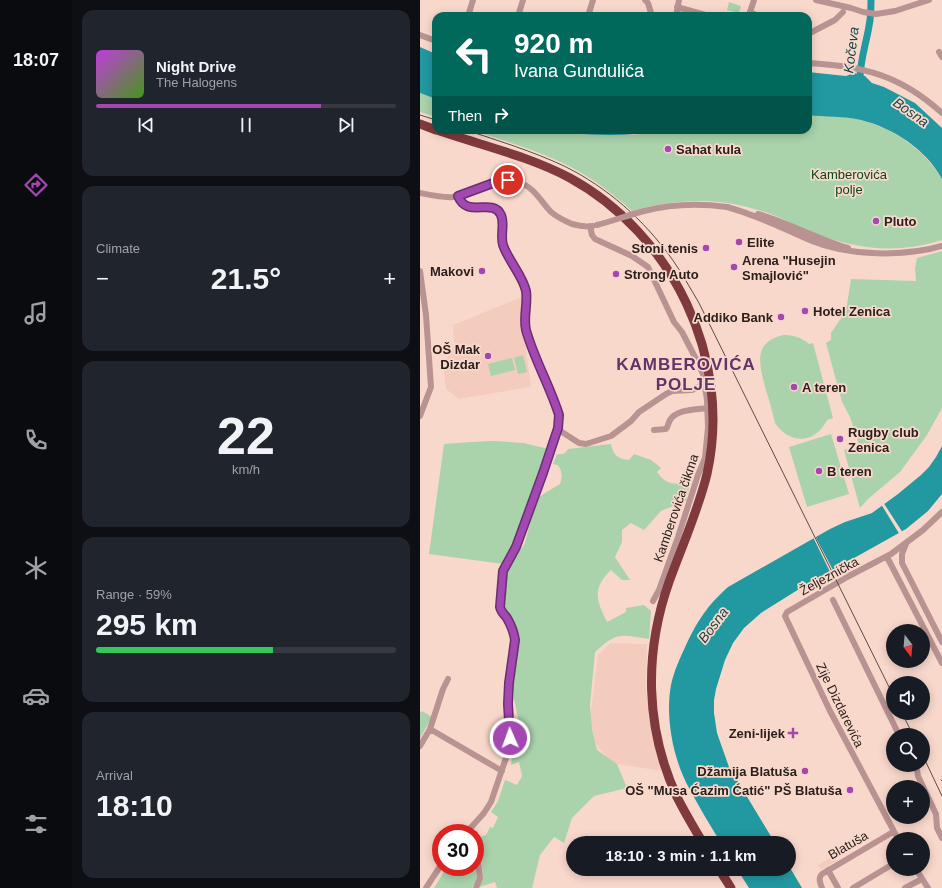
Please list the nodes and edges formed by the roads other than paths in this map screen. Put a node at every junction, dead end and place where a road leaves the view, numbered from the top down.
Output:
1 (473, 0) edge
2 (523, 0) edge
3 (593, 0) edge
4 (645, 0) edge
5 (678, 0) edge
6 (754, 0) edge
7 (816, 0) edge
8 (929, 0) edge
9 (678, 7) junction
10 (469, 12) edge
11 (519, 12) edge
12 (589, 12) edge
13 (651, 12) edge
14 (677, 12) edge
15 (695, 12) edge
16 (750, 12) edge
17 (844, 12) dead end
18 (812, 30) edge
19 (816, 30) junction
20 (812, 32) edge
21 (420, 35) edge
22 (432, 40) edge
23 (812, 63) edge
24 (942, 113) edge
25 (420, 124) edge
26 (432, 128) edge
27 (448, 134) edge
28 (420, 193) edge
29 (458, 196) junction
30 (594, 226) junction
31 (942, 246) edge
32 (420, 271) edge
33 (704, 384) junction
34 (707, 408) junction
35 (420, 416) edge
36 (558, 428) junction
37 (654, 430) dead end
38 (942, 512) edge
39 (906, 543) junction
40 (889, 555) junction
41 (902, 563) junction
42 (833, 600) dead end
43 (653, 601) dead end
44 (785, 616) joint
45 (942, 642) edge
46 (942, 663) edge
47 (448, 679) dead end
48 (896, 728) edge
49 (430, 729) junction
50 (420, 746) edge
51 (502, 771) junction
52 (917, 772) edge
53 (474, 824) edge
54 (893, 832) edge
55 (699, 836) edge
56 (886, 836) edge
57 (942, 838) edge
58 (886, 868) edge
59 (828, 870) junction
60 (434, 876) edge
61 (480, 876) edge
62 (723, 876) edge
63 (922, 878) joint
64 (863, 882) junction
65 (426, 888) edge
66 (476, 888) edge
67 (731, 888) edge
68 (822, 888) edge
69 (838, 888) edge
70 (853, 888) edge
71 (867, 888) edge
72 (906, 888) edge
73 (928, 888) edge

1 - 10 street
2 - 11 street
3 - 12 street
4 - 13 street
5 - 9 street
6 - 16 street
7 - 8 street
9 - 14 street
9 - 15 street
17 - 19 street
18 - 19 street
19 - 20 street
21 - 22 street
23 - 24 street
25 - 26 highway
27 - 55 highway
28 - 29 street
29 - 30 street
29 - 36 street
30 - 31 street, bridge
30 - 33 street, Kamberovića čikma
32 - 35 street
33 - 34 street, Kamberovića čikma
33 - 36 street
34 - 37 street
34 - 43 street, Kamberovića čikma
36 - 51 street
38 - 39 street, Željeznička
39 - 40 street, Željeznička
39 - 41 street
40 - 41 street
40 - 44 street, Željeznička
40 - 46 street
41 - 45 street
42 - 48 street
44 - 54 street, Zije Dizdarevića
47 - 49 street
49 - 50 street
49 - 51 street
51 - 53 street
52 - 57 street
56 - 59 street, Blatuša
58 - 64 street
59 - 68 street, Blatuša
59 - 69 street
60 - 65 street
61 - 66 street
62 - 67 highway
63 - 72 street
63 - 73 street
64 - 70 street
64 - 71 street

